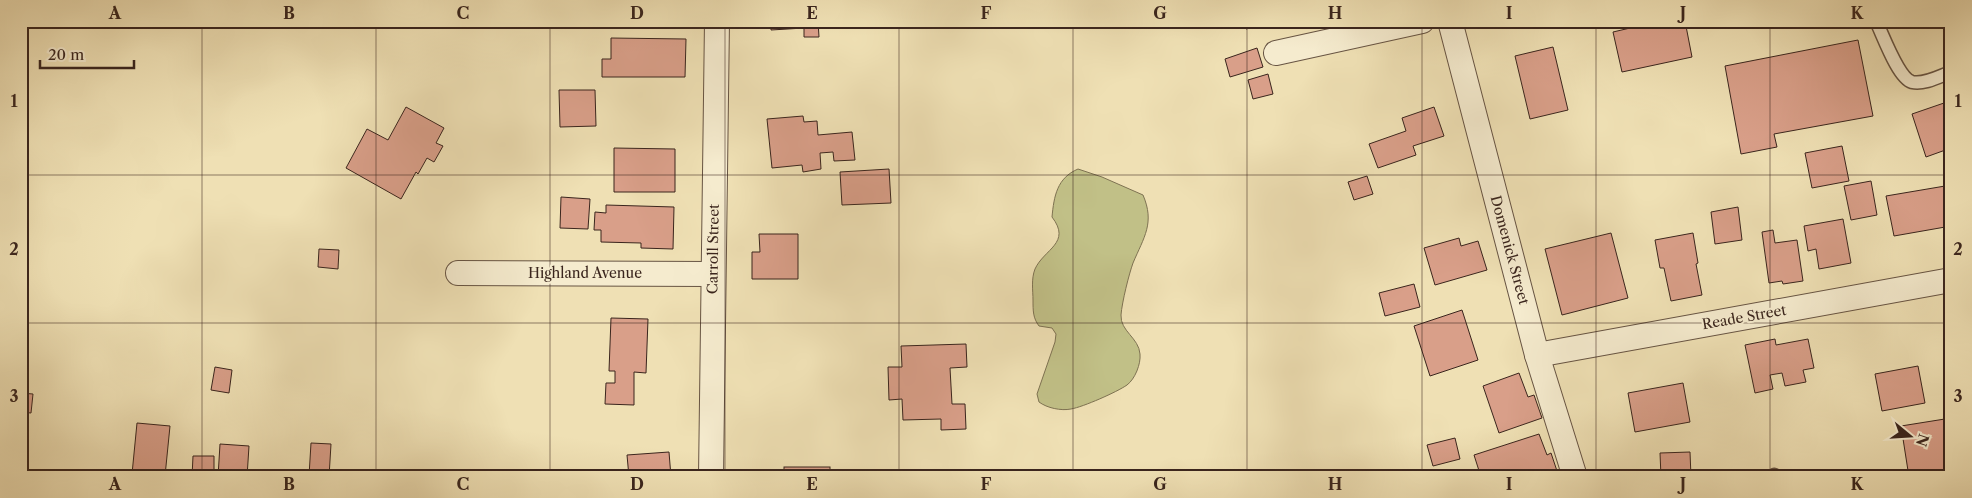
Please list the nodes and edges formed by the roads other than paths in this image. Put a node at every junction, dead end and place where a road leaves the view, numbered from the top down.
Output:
1 (717, 21) edge
2 (1422, 21) edge
3 (1450, 21) edge
4 (1876, 21) edge
5 (1276, 52) dead end
6 (1951, 72) edge
7 (458, 273) dead end
8 (712, 274) junction
9 (1951, 280) edge
10 (1537, 355) junction
11 (711, 477) edge
12 (1575, 477) edge

1 - 8 street, Carroll Street
2 - 5 street
3 - 10 street, Domenick Street
4 - 6 lane
7 - 8 street, Highland Avenue
8 - 11 street, Carroll Street
9 - 10 street, Reade Street
10 - 12 street, Domenick Street

